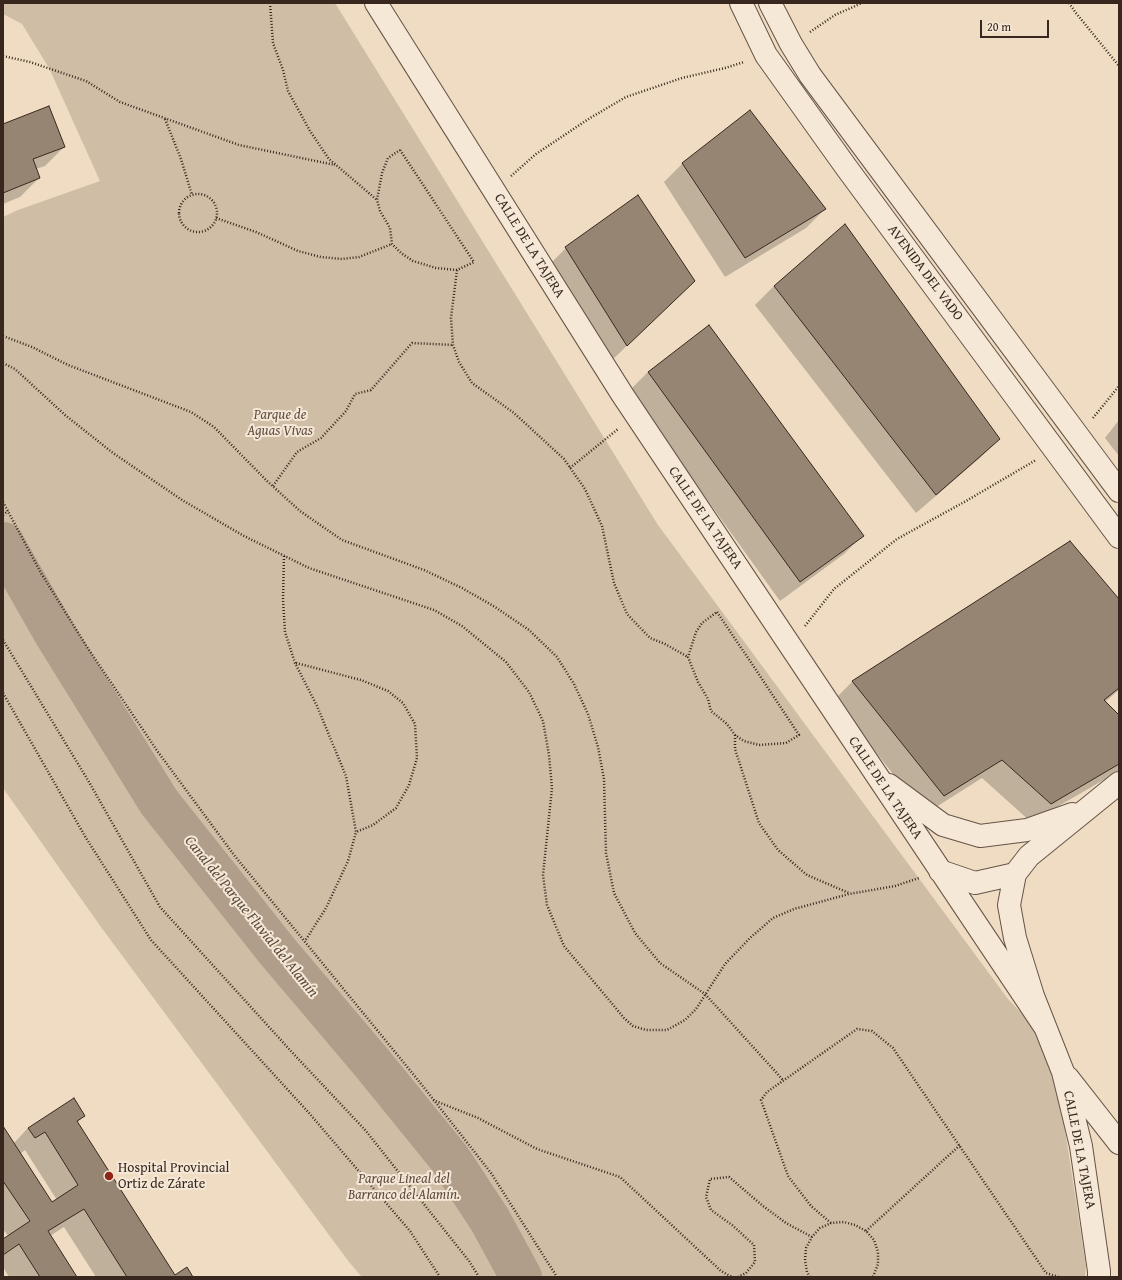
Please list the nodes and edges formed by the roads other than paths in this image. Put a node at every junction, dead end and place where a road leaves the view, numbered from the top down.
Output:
1 (376, 3) edge
2 (742, 3) edge
3 (770, 3) edge
4 (1119, 491) edge
5 (1119, 537) edge
6 (876, 775) junction
7 (1119, 783) edge
8 (1087, 809) junction
9 (940, 871) junction
10 (1015, 874) junction
11 (1045, 1027) junction
12 (1063, 1072) junction
13 (1119, 1143) edge
14 (1099, 1277) edge

1 - 6 street, CALLE DE LA TAJERA
2 - 5 street, AVENIDA DEL VADO
3 - 4 street, AVENIDA DEL VADO
6 - 8 street
6 - 9 street, CALLE DE LA TAJERA
7 - 8 street, CALLE DE LA TAJERA
8 - 10 street, CALLE DE LA TAJERA
9 - 10 street
9 - 11 street, CALLE DE LA TAJERA
10 - 11 street, CALLE DE LA TAJERA
11 - 12 street, CALLE DE LA TAJERA
12 - 13 street
12 - 14 street, CALLE DE LA TAJERA

